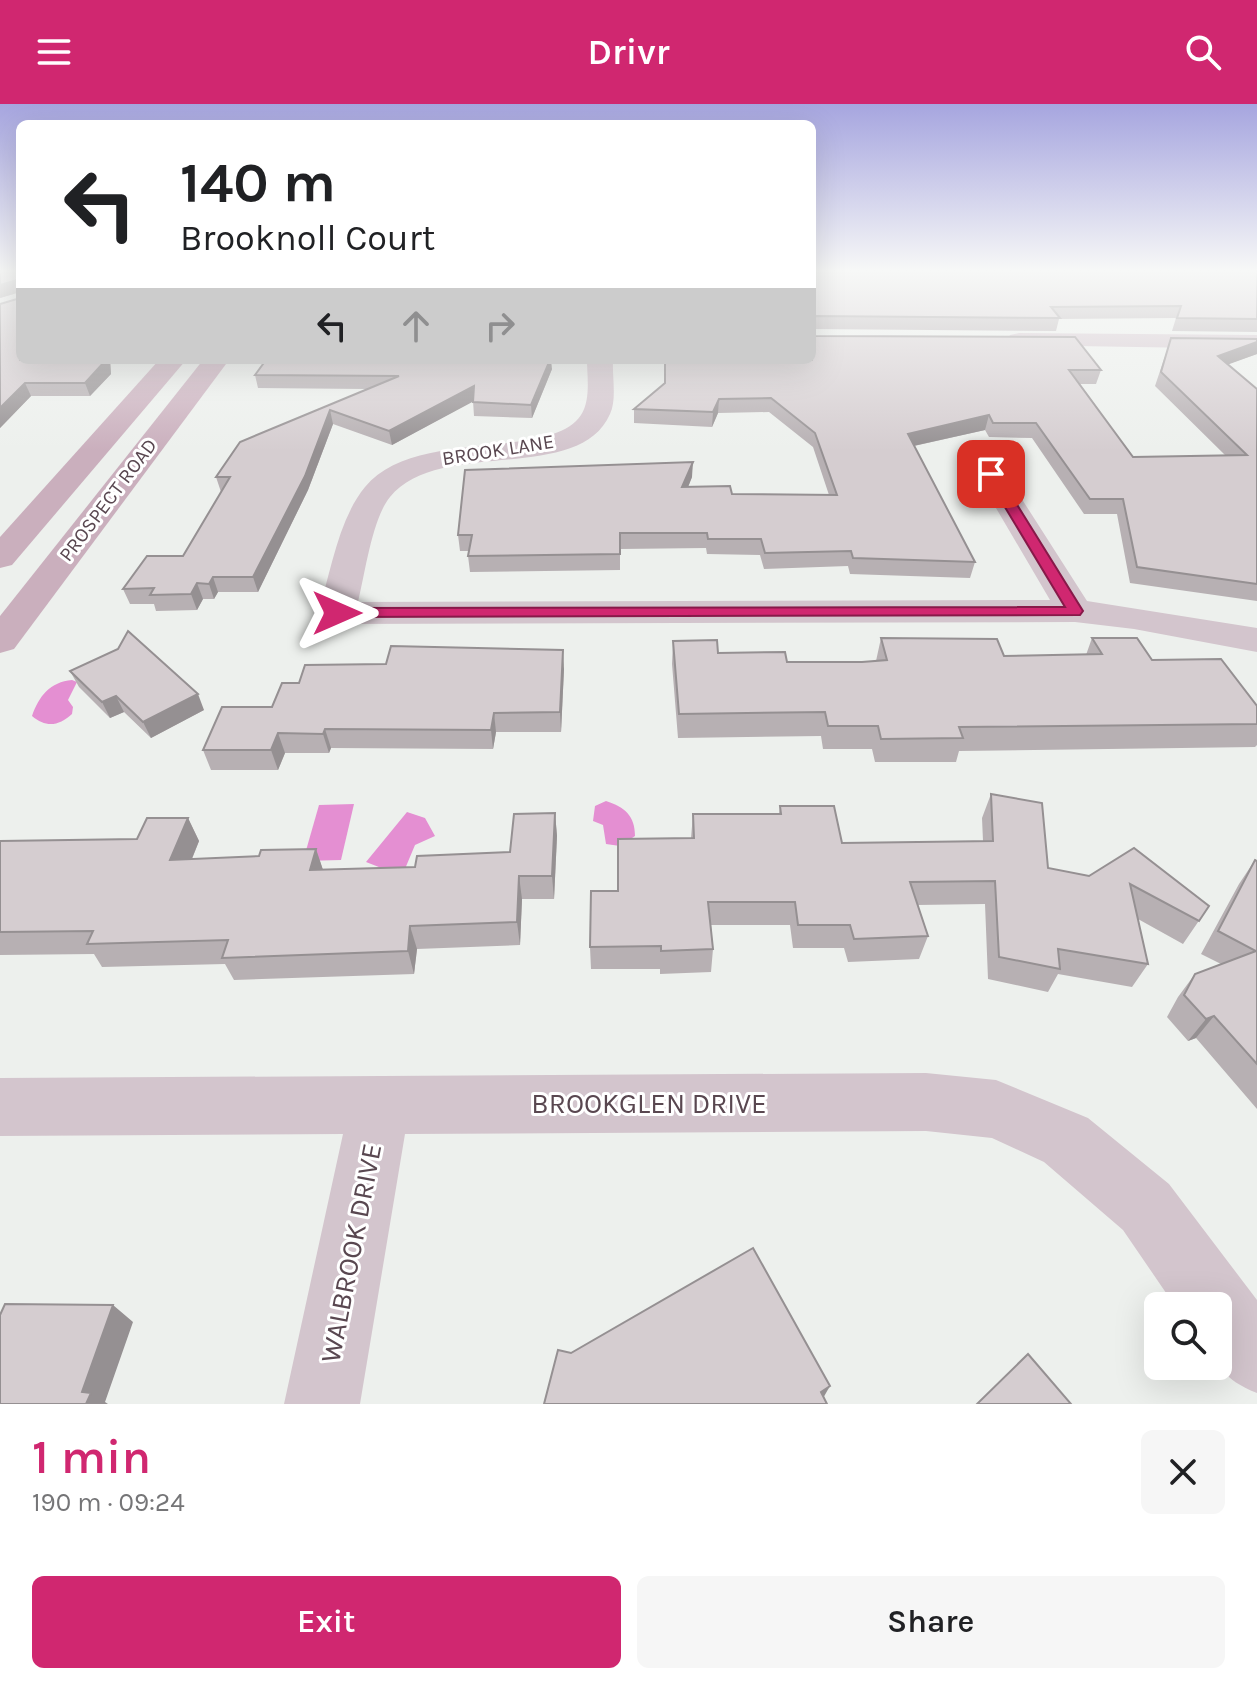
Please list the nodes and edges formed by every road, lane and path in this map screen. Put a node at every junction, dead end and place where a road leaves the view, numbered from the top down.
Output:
1 (998, 340) edge
2 (1231, 341) junction
3 (1257, 342) edge
4 (1257, 362) edge
5 (170, 364) edge
6 (213, 364) edge
7 (600, 364) edge
8 (991, 474) dead end
9 (0, 558) edge
10 (1075, 611) junction
11 (1257, 640) edge
12 (0, 641) edge
13 (380, 1103) junction
14 (0, 1107) edge
15 (1206, 1292) edge
16 (1232, 1326) edge
17 (1257, 1357) edge
18 (322, 1404) edge

1 - 2 street
2 - 3 street
2 - 4 street
5 - 9 main road, PROSPECT ROAD
6 - 12 main road, PROSPECT ROAD
7 - 10 street, BROOK LANE
8 - 10 street
10 - 11 street
13 - 14 street, BROOKGLEN DRIVE
13 - 15 street, BROOKGLEN DRIVE
13 - 18 street, WALBROOK DRIVE
16 - 17 street, BROOKGLEN DRIVE

